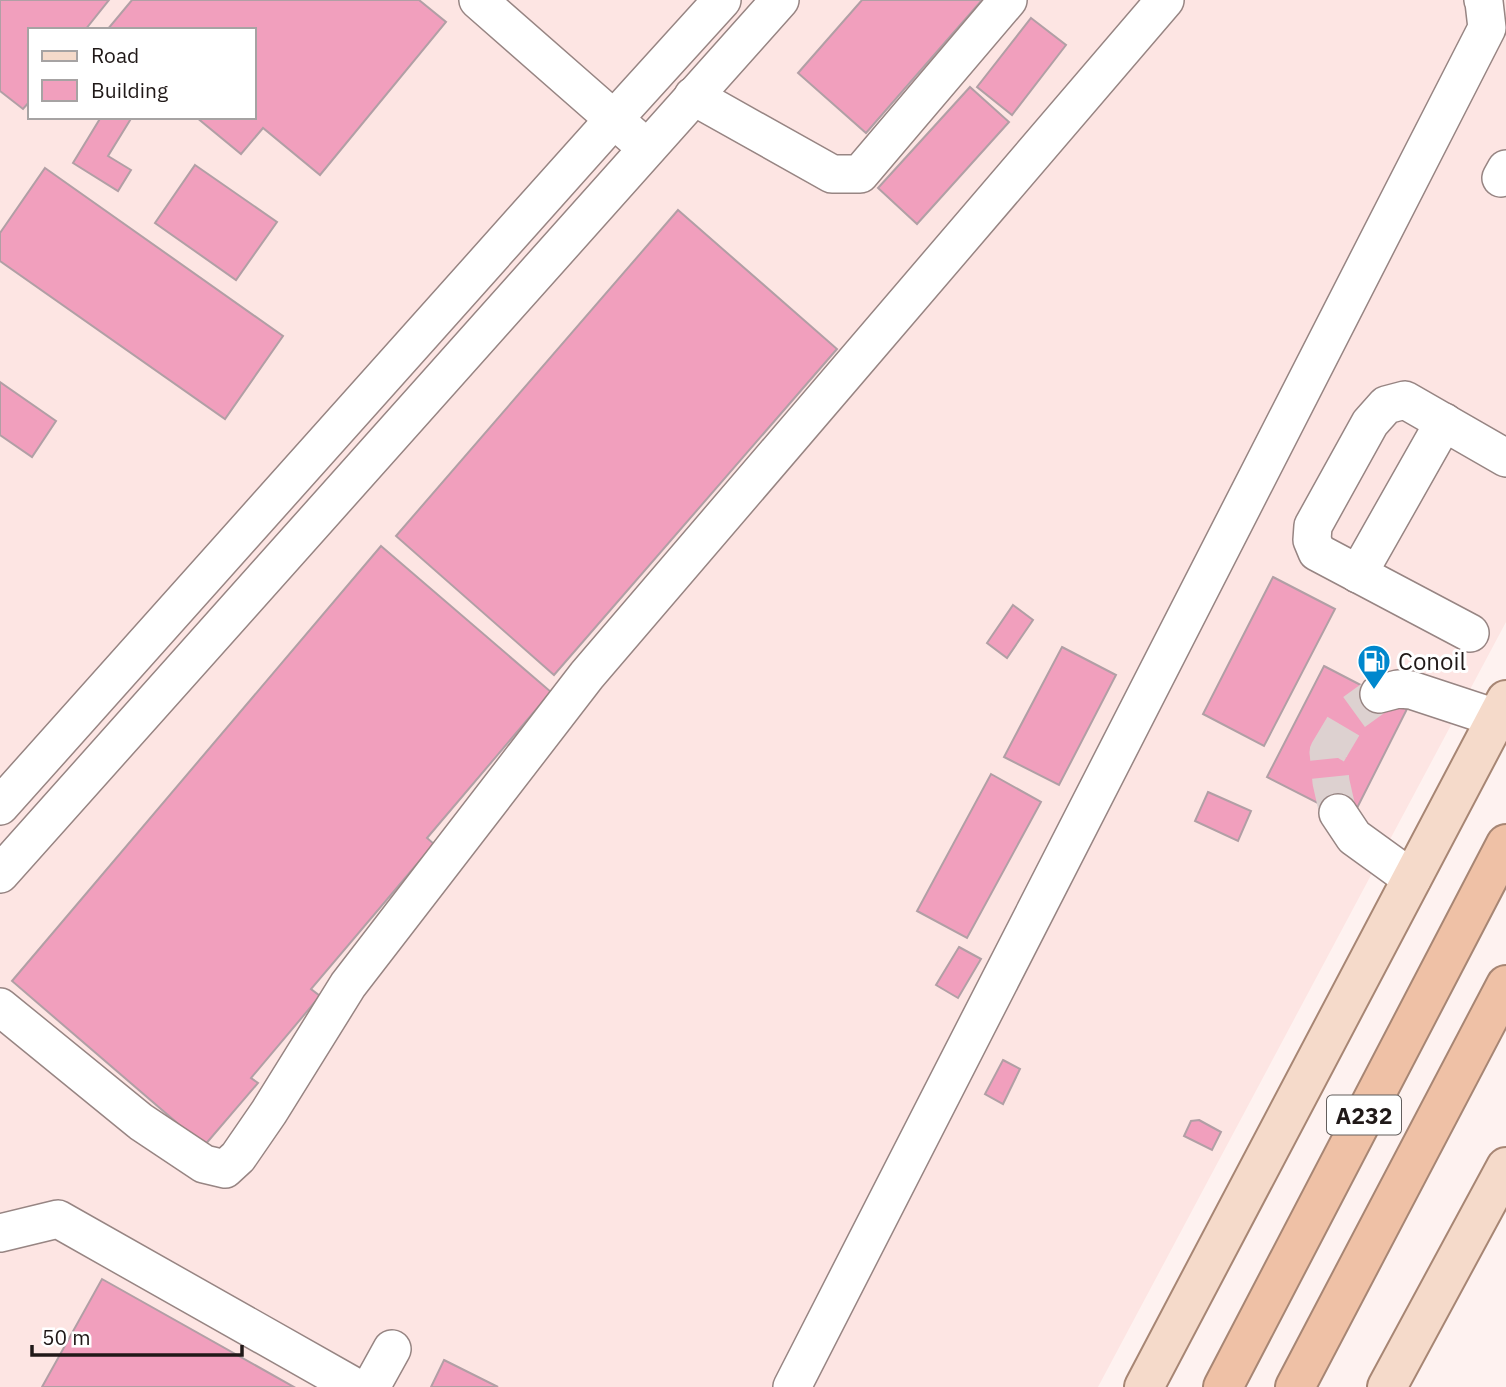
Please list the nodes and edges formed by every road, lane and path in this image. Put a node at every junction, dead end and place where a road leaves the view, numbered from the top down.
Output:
1 (478, 0) edge
2 (722, 0) edge
3 (780, 0) edge
4 (1007, 0) edge
5 (1165, 0) edge
6 (1483, 0) edge
7 (693, 96) junction
8 (614, 120) junction
9 (646, 148) junction
10 (1444, 422) junction
11 (1506, 458) edge
12 (1359, 574) junction
13 (1470, 633) dead end
14 (1379, 694) tunnel mouth
15 (1501, 709) edge
16 (0, 806) edge
17 (1338, 813) tunnel mouth
18 (1506, 844) edge
19 (0, 874) edge
20 (1412, 879) junction
21 (1506, 985) edge
22 (0, 1007) edge
23 (1506, 1167) edge
24 (0, 1233) edge
25 (391, 1349) dead end
26 (355, 1387) edge
27 (371, 1387) edge
28 (792, 1387) edge
29 (1144, 1387) edge
30 (1223, 1387) edge
31 (1295, 1387) edge
32 (1387, 1387) edge

1 - 8 street
2 - 8 street
3 - 7 street
4 - 7 street
5 - 22 street
6 - 28 street
7 - 9 street
8 - 9 street
8 - 16 street
9 - 19 street
10 - 11 street
10 - 12 street
10 - 12 street
12 - 13 street
14 - 15 street
15 - 20 main road
17 - 20 street
18 - 30 highway, A232
20 - 29 main road
21 - 31 highway, A232
23 - 32 main road
24 - 26 street
25 - 27 street

